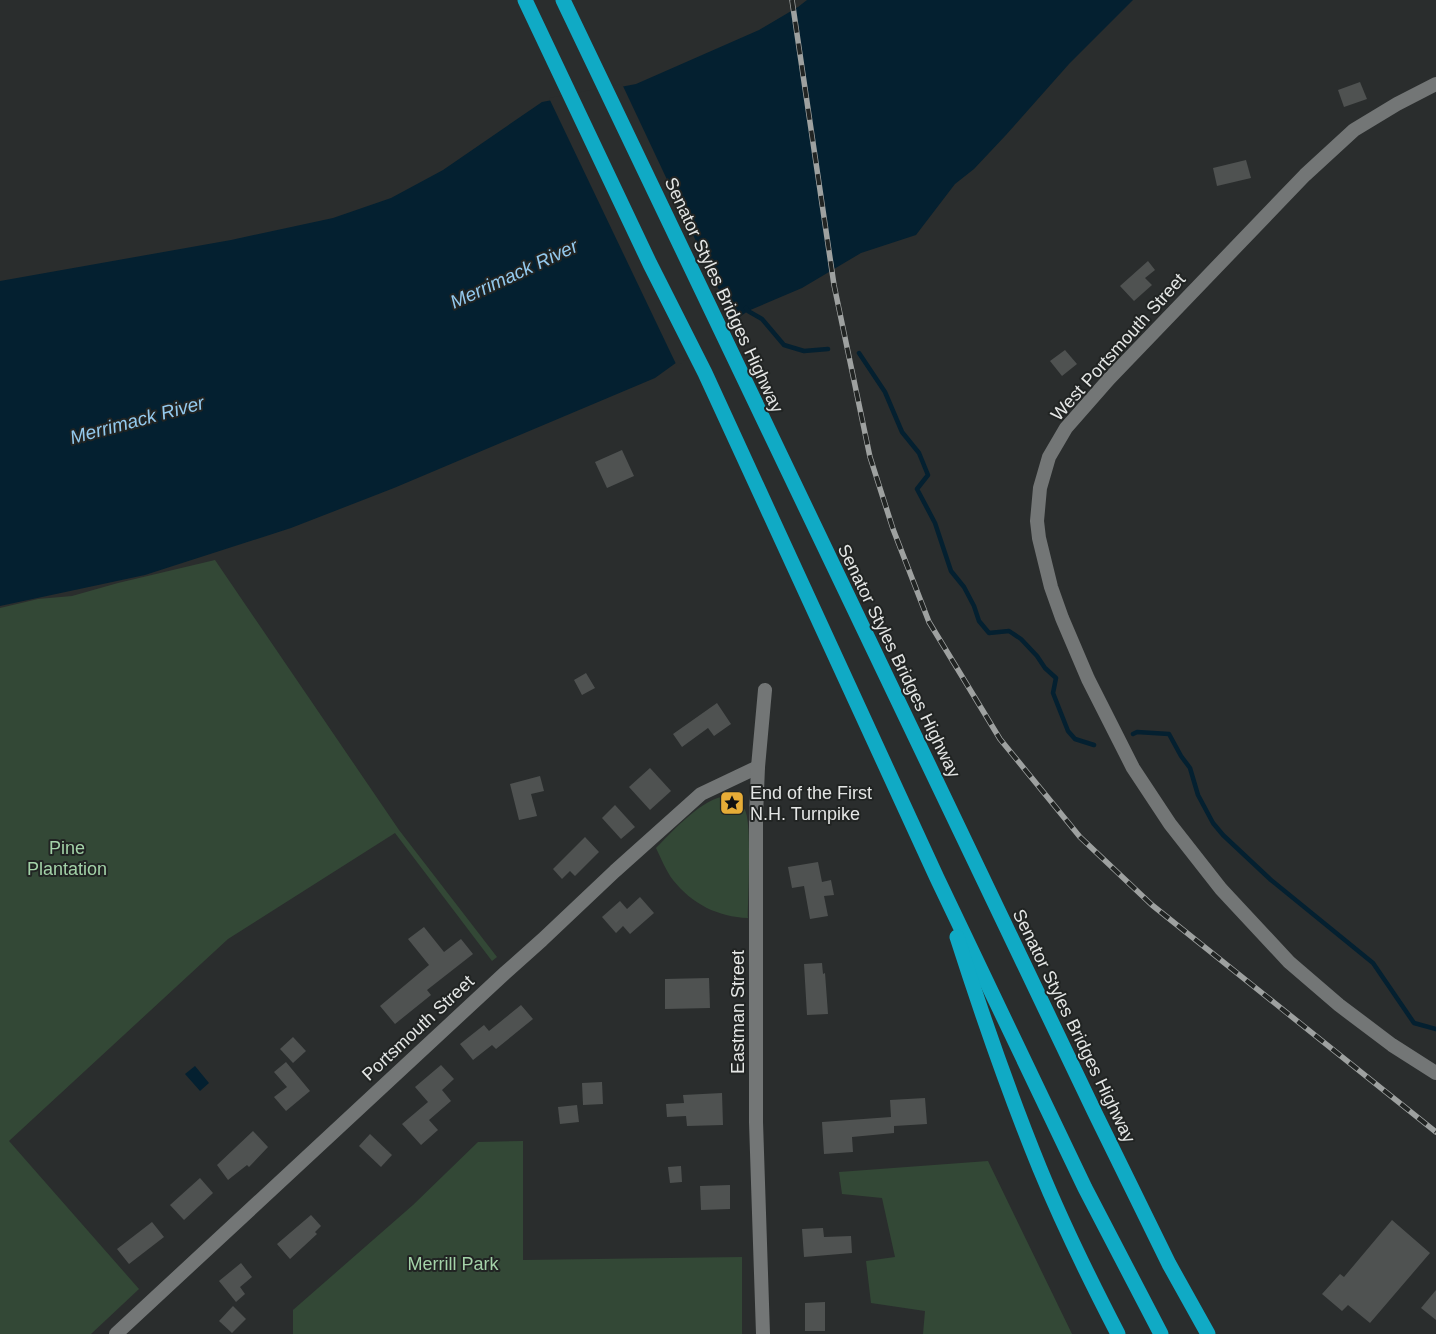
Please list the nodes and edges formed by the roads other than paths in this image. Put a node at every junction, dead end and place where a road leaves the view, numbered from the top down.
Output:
1 (525, 0) edge
2 (563, 0) edge
3 (1436, 84) edge
4 (765, 690) dead end
5 (758, 767) junction
6 (938, 878) junction
7 (1436, 1073) edge
8 (116, 1334) edge
9 (763, 1334) edge
10 (1118, 1334) edge
11 (1161, 1334) edge
12 (1208, 1334) edge

1 - 6 highway
2 - 12 highway, Senator Styles Bridges Highway
3 - 7 street, West Portsmouth Street
4 - 5 street, Eastman Street
5 - 8 street, Portsmouth Street
5 - 9 street, Eastman Street
6 - 10 highway
6 - 11 highway

